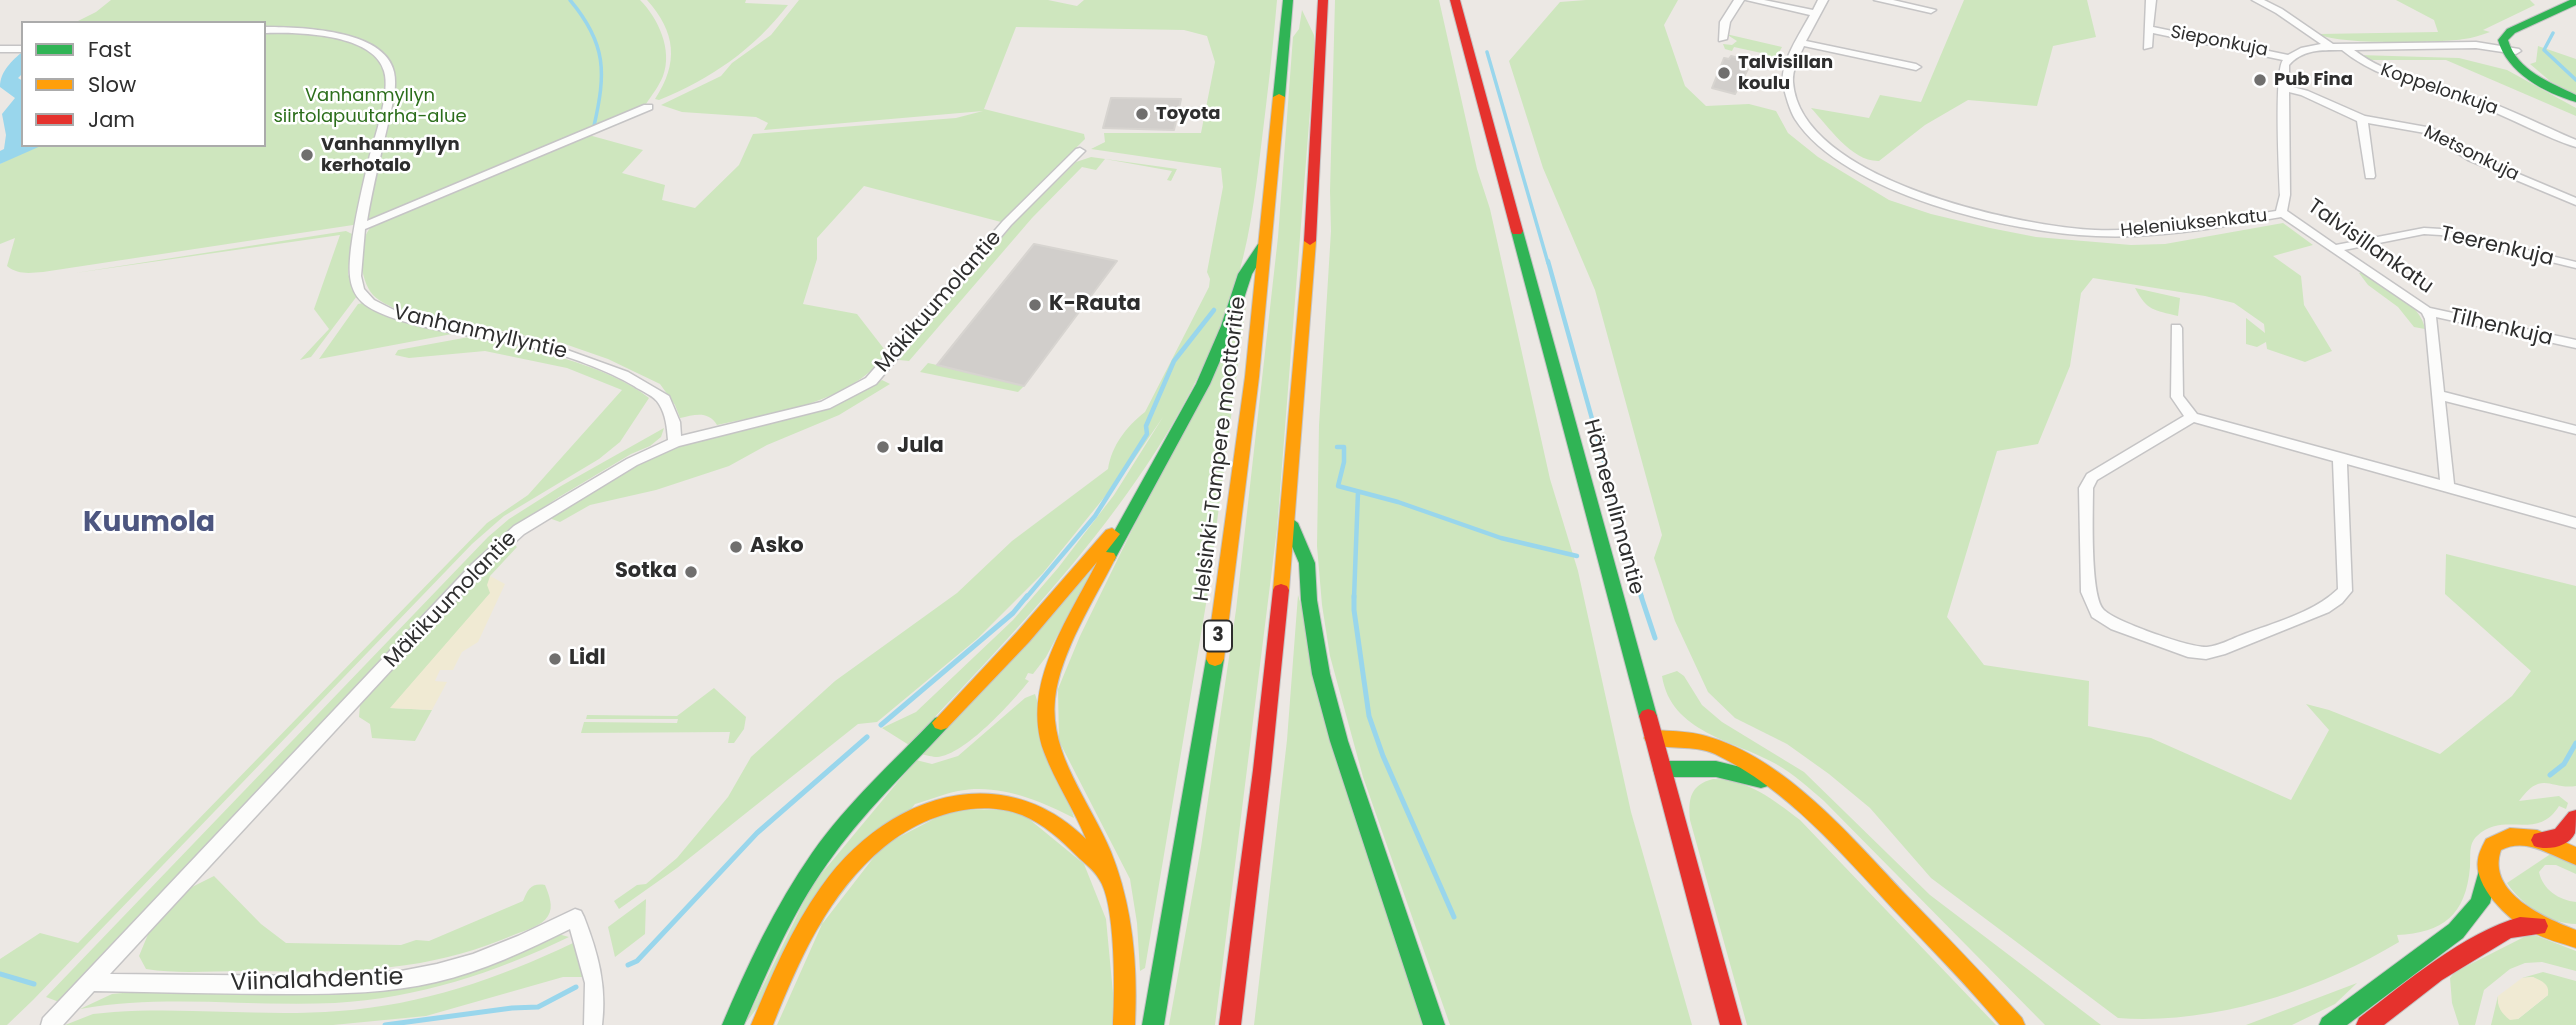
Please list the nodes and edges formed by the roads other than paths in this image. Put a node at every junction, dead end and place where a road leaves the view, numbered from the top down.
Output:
1 (1288, 0) edge
2 (1323, 0) edge
3 (1455, 0) edge
4 (1739, 0) edge
5 (1751, 0) edge
6 (1823, 0) edge
7 (1878, 0) edge
8 (2151, 0) edge
9 (2257, 0) edge
10 (2576, 1) edge
11 (1931, 10) dead end
12 (1816, 14) junction
13 (2148, 29) junction
14 (266, 30) edge
15 (1722, 39) dead end
16 (1802, 43) junction
17 (2147, 47) dead end
18 (2331, 47) junction
19 (2345, 47) junction
20 (0, 49) edge
21 (21, 49) edge
22 (2508, 50) junction
23 (2290, 58) junction
24 (1916, 67) dead end
25 (2283, 88) junction
26 (2576, 99) edge
27 (648, 107) dead end
28 (2362, 119) junction
29 (2576, 144) edge
30 (1080, 151) dead end
31 (2370, 176) dead end
32 (2576, 202) edge
33 (2281, 212) junction
34 (361, 227) junction
35 (1265, 244) junction
36 (2336, 248) junction
37 (2576, 265) edge
38 (2426, 311) junction
39 (2176, 328) dead end
40 (2576, 344) edge
41 (2439, 395) junction
42 (2192, 417) junction
43 (2576, 430) edge
44 (675, 442) junction
45 (2340, 459) junction
46 (2447, 487) junction
47 (1127, 519) junction
48 (1289, 520) junction
49 (2576, 523) edge
50 (1653, 738) junction
51 (1662, 769) junction
52 (1779, 785) junction
53 (2576, 818) edge
54 (2541, 840) junction
55 (2576, 856) edge
56 (2487, 873) junction
57 (1110, 876) junction
58 (2538, 926) junction
59 (2573, 940) edge
60 (90, 982) junction
61 (2009, 1019) edge
62 (50, 1025) edge
63 (593, 1025) edge
64 (733, 1025) edge
65 (762, 1025) edge
66 (1124, 1025) edge
67 (1153, 1025) edge
68 (1230, 1025) edge
69 (1434, 1025) edge
70 (1731, 1025) edge
71 (2019, 1025) edge
72 (2330, 1025) edge
73 (2367, 1025) edge

1 - 35 main road, Helsinki-Tampere moottoritie / 3
2 - 48 main road
3 - 50 main road, Hämeenlinnantie
4 - 15 street
5 - 12 street
6 - 12 street, Heleniuksenkatu
7 - 11 street
8 - 13 street
9 - 18 street
10 - 22 main road
12 - 16 street, Heleniuksenkatu
13 - 17 street
13 - 23 street, Sieponkuja
14 - 34 street, Vanhanmyllyntie
16 - 24 street
16 - 33 street, Heleniuksenkatu
18 - 19 street
18 - 23 street
19 - 22 street
19 - 29 street, Koppelonkuja
20 - 21 street
22 - 26 main road
23 - 25 street, Talvisillankatu
25 - 28 street, Metsonkuja
25 - 33 street, Talvisillankatu
27 - 34 street
28 - 31 street
28 - 32 street, Metsonkuja
30 - 44 street, Mäkikuumolantie
33 - 36 street, Talvisillankatu
34 - 44 street, Vanhanmyllyntie
35 - 47 main road
35 - 67 main road, Helsinki-Tampere moottoritie / 3
36 - 37 street, Teerenkuja
36 - 38 street, Talvisillankatu
38 - 40 street, Tilhenkuja
38 - 41 street, Talvisillankatu
39 - 42 street
41 - 43 street
41 - 46 street, Talvisillankatu
42 - 45 street
42 - 45 street
44 - 60 street, Mäkikuumolantie
45 - 46 street
46 - 49 street
47 - 57 main road
47 - 64 main road
48 - 68 main road
48 - 69 main road
50 - 51 main road, Hämeenlinnantie
50 - 52 main road
51 - 52 main road
51 - 70 main road, Hämeenlinnantie
52 - 61 main road
53 - 54 main road
54 - 55 main road
54 - 56 main road
56 - 58 main road
56 - 72 main road
57 - 65 main road
57 - 66 main road
58 - 59 main road
58 - 73 main road
60 - 62 street, Mäkikuumolantie
60 - 63 street, Viinalahdentie
61 - 71 main road

